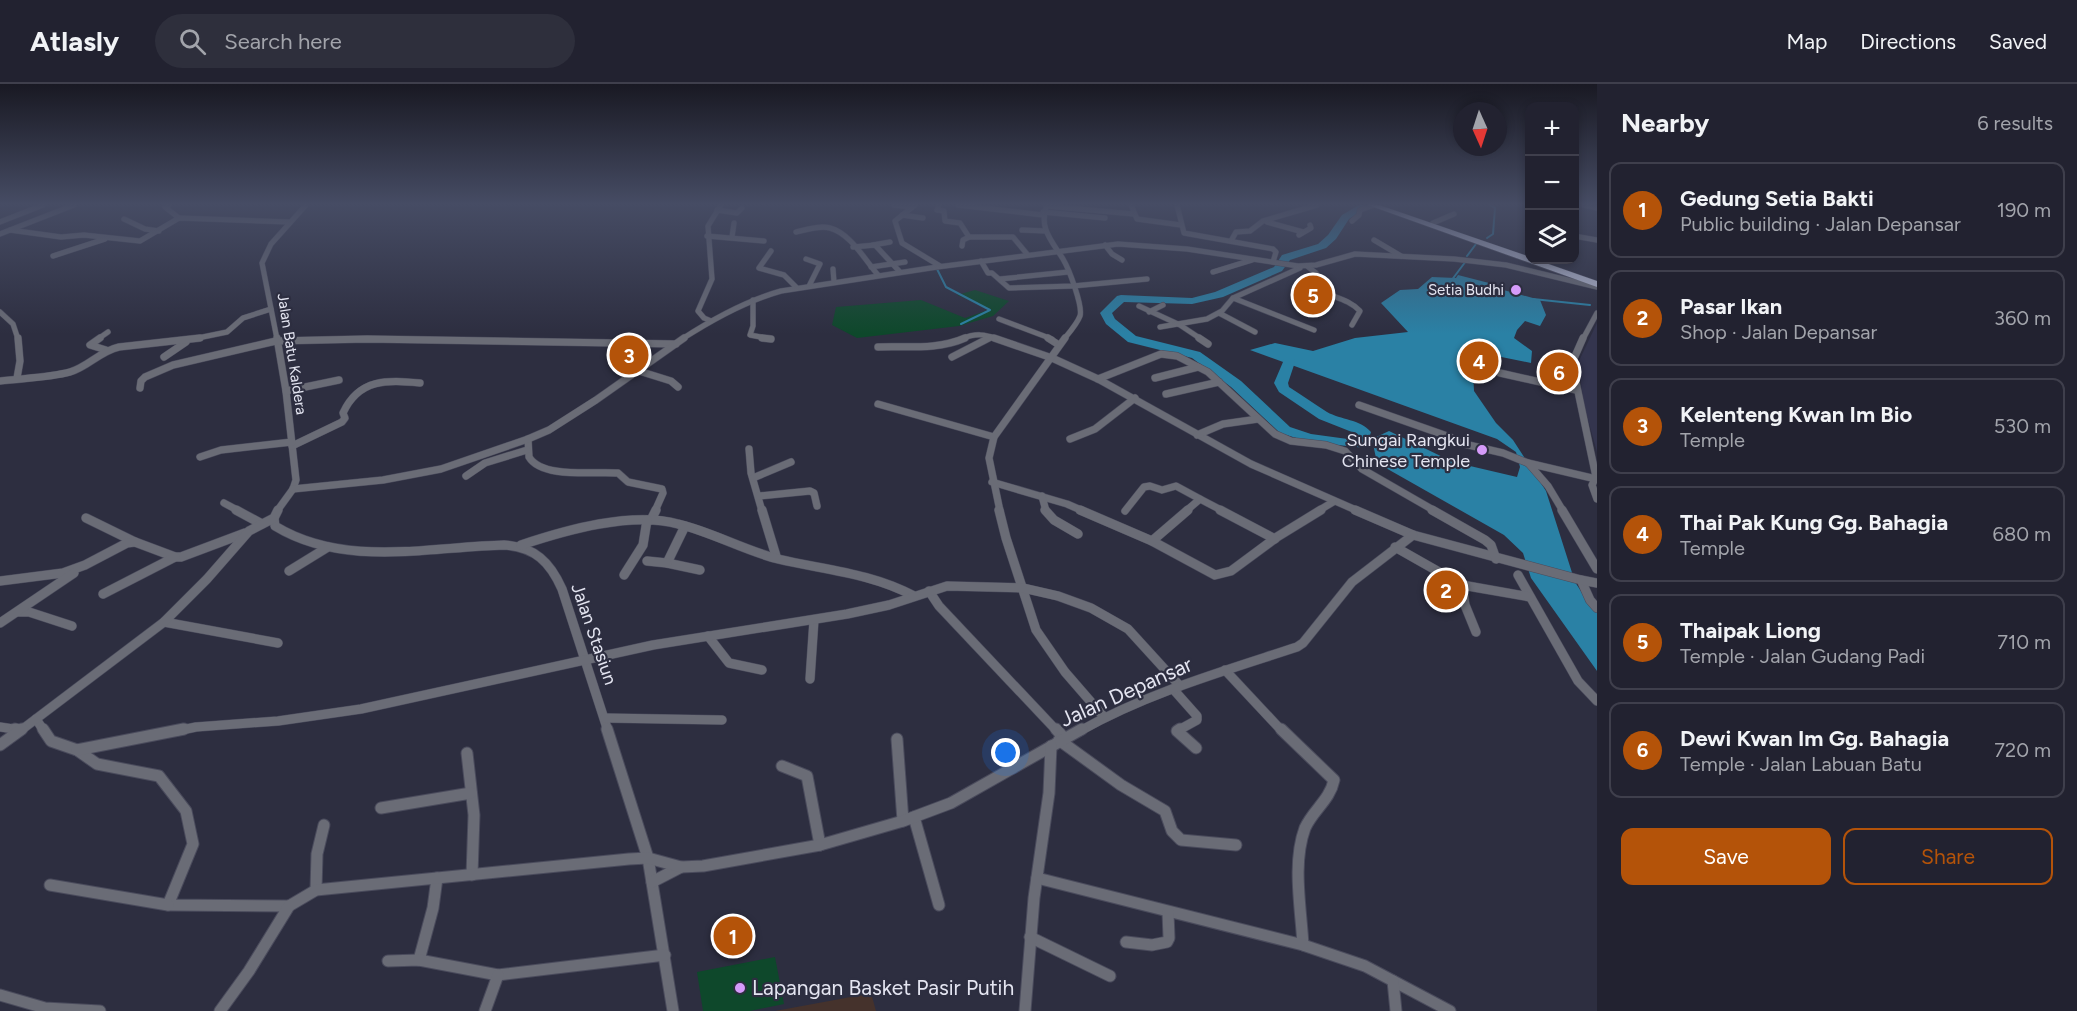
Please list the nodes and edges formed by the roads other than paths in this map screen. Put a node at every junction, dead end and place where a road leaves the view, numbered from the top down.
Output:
1 (75, 248) edge
2 (269, 248) edge
3 (710, 248) edge
4 (854, 248) edge
5 (876, 248) edge
6 (908, 248) edge
7 (1022, 248) edge
8 (1073, 248) edge
9 (1108, 248) edge
10 (1181, 248) edge
11 (1261, 248) edge
12 (1388, 248) edge
13 (1493, 248) edge
14 (1505, 248) edge
15 (1056, 250) junction
16 (771, 251) dead end
17 (1027, 254) junction
18 (53, 255) dead end
19 (1525, 255) edge
20 (1401, 256) junction
21 (806, 259) dead end
22 (1255, 259) junction
23 (1122, 260) dead end
24 (981, 261) junction
25 (905, 262) dead end
26 (1273, 262) junction
27 (892, 264) junction
28 (1547, 264) edge
29 (1305, 266) junction
30 (871, 267) junction
31 (936, 267) junction
32 (833, 269) dead end
33 (900, 272) junction
34 (1068, 272) junction
35 (1213, 272) dead end
36 (878, 275) junction
37 (1573, 278) junction
38 (1000, 279) junction
39 (1147, 279) dead end
40 (834, 282) junction
41 (1597, 284) edge
42 (809, 286) junction
43 (1073, 286) junction
44 (797, 288) junction
45 (1233, 297) junction
46 (753, 300) junction
47 (1163, 305) dead end
48 (1139, 306) dead end
49 (271, 309) junction
50 (0, 312) edge
51 (1149, 312) junction
52 (1219, 313) junction
53 (1597, 313) edge
54 (999, 319) dead end
55 (711, 321) junction
56 (1180, 325) junction
57 (1352, 325) dead end
58 (1160, 327) dead end
59 (1314, 330) dead end
60 (108, 332) dead end
61 (1255, 332) dead end
62 (991, 337) junction
63 (771, 339) dead end
64 (190, 340) junction
65 (276, 341) junction
66 (676, 344) junction
67 (1208, 344) dead end
68 (1059, 345) junction
69 (878, 347) dead end
70 (106, 350) junction
71 (164, 357) dead end
72 (952, 357) dead end
73 (1052, 358) junction
74 (1198, 367) junction
75 (639, 371) junction
76 (1500, 373) dead end
77 (17, 378) junction
78 (1155, 378) dead end
79 (1098, 379) junction
80 (339, 380) dead end
81 (0, 381) edge
82 (1219, 382) junction
83 (420, 383) dead end
84 (678, 387) dead end
85 (140, 388) dead end
86 (1576, 390) junction
87 (286, 391) junction
88 (1166, 394) dead end
89 (1135, 398) junction
90 (878, 404) dead end
91 (1359, 405) dead end
92 (1258, 419) junction
93 (1197, 435) junction
94 (994, 437) junction
95 (528, 439) junction
96 (1070, 439) dead end
97 (292, 444) junction
98 (749, 449) dead end
99 (527, 450) junction
100 (200, 457) dead end
101 (1517, 459) joint
102 (791, 462) dead end
103 (1527, 462) junction
104 (466, 476) dead end
105 (1596, 477) edge
106 (753, 478) junction
107 (992, 482) junction
108 (293, 489) junction
109 (759, 496) junction
110 (1042, 496) junction
111 (1200, 499) junction
112 (1597, 499) edge
113 (1334, 502) junction
114 (224, 503) dead end
115 (817, 506) dead end
116 (1125, 511) dead end
117 (86, 518) dead end
118 (274, 518) junction
119 (649, 520) junction
120 (262, 524) junction
121 (685, 526) junction
122 (249, 531) junction
123 (1078, 534) dead end
124 (1413, 535) junction
125 (1275, 540) junction
126 (1152, 541) junction
127 (135, 542) junction
128 (520, 545) junction
129 (328, 547) junction
130 (1395, 547) junction
131 (776, 556) junction
132 (175, 558) junction
133 (1496, 559) junction
134 (647, 561) dead end
135 (667, 563) junction
136 (85, 565) junction
137 (1597, 569) edge
138 (700, 570) dead end
139 (289, 571) dead end
140 (624, 575) dead end
141 (1518, 575) dead end
142 (1579, 580) junction
143 (0, 581) edge
144 (1597, 583) edge
145 (1462, 585) junction
146 (1023, 588) junction
147 (928, 591) junction
148 (103, 594) dead end
149 (914, 596) junction
150 (1530, 597) junction
151 (1597, 608) edge
152 (18, 612) junction
153 (814, 620) junction
154 (164, 622) junction
155 (0, 623) edge
156 (72, 626) dead end
157 (1476, 632) dead end
158 (708, 636) junction
159 (278, 643) dead end
160 (586, 660) junction
161 (762, 670) dead end
162 (1225, 670) junction
163 (810, 679) dead end
164 (1177, 688) junction
165 (1597, 701) edge
166 (1104, 717) junction
167 (605, 718) junction
168 (36, 719) junction
169 (722, 720) dead end
170 (0, 727) edge
171 (20, 730) junction
172 (897, 739) dead end
173 (1058, 741) junction
174 (0, 745) edge
175 (1196, 748) dead end
176 (76, 750) junction
177 (467, 753) dead end
178 (782, 766) dead end
179 (471, 793) junction
180 (381, 808) dead end
181 (908, 819) junction
182 (324, 825) dead end
183 (820, 845) junction
184 (1236, 846) dead end
185 (648, 858) junction
186 (681, 867) junction
187 (472, 875) junction
188 (437, 878) junction
189 (1037, 879) junction
190 (652, 882) junction
191 (50, 885) dead end
192 (316, 890) junction
193 (168, 905) junction
194 (939, 905) dead end
195 (289, 906) junction
196 (1168, 912) junction
197 (1030, 937) junction
198 (1126, 942) dead end
199 (1303, 945) junction
200 (665, 955) junction
201 (419, 960) junction
202 (388, 961) dead end
203 (498, 975) junction
204 (1110, 976) dead end
205 (1393, 981) junction
206 (0, 994) edge
207 (1425, 997) joint
208 (44, 1010) edge
209 (100, 1011) edge
210 (220, 1011) edge
211 (485, 1011) edge
212 (673, 1011) edge
213 (1025, 1011) edge
214 (1396, 1011) edge
215 (1450, 1011) edge

1 - 18 street
2 - 49 street, Jalan Batu Kaldera
3 - 55 street
4 - 30 street
5 - 27 street
6 - 31 street
7 - 17 street
8 - 15 street
9 - 23 street
10 - 22 street
11 - 26 street
12 - 20 street
13 - 37 highway
14 - 19 highway
15 - 17 street
15 - 34 street
16 - 44 street
17 - 24 street
20 - 29 street
20 - 37 street
21 - 42 street
22 - 26 street
22 - 35 street
24 - 31 street
24 - 38 street
25 - 27 street
26 - 29 street
27 - 30 street
27 - 33 street
28 - 41 highway
29 - 45 street
29 - 57 street
30 - 36 street
31 - 33 street
32 - 40 street
33 - 36 street
34 - 38 street
34 - 43 street
36 - 40 street
37 - 41 highway
38 - 43 street
39 - 43 street
40 - 42 street
42 - 44 street
43 - 68 street
44 - 46 street
45 - 52 street
45 - 59 street
46 - 55 street
46 - 63 street
47 - 51 street
48 - 51 street
49 - 64 street
49 - 65 street, Jalan Batu Kaldera
50 - 77 street
51 - 56 street
52 - 56 street
52 - 61 street
53 - 86 street
54 - 68 street
55 - 66 street
56 - 58 street
56 - 67 street
60 - 70 street
62 - 69 street
62 - 72 street
62 - 73 street
64 - 70 street
64 - 71 street
65 - 66 street
65 - 85 street
65 - 87 street, Jalan Batu Kaldera
66 - 75 street
68 - 73 street
70 - 77 street
73 - 79 street
73 - 94 street
74 - 78 street
74 - 79 street
74 - 82 street
75 - 84 street
75 - 95 street
76 - 86 street
77 - 81 street
79 - 89 street
80 - 87 street
82 - 88 street
82 - 92 street
83 - 97 street
86 - 105 street
87 - 97 street, Jalan Batu Kaldera
89 - 93 street
89 - 96 street
90 - 94 street
91 - 101 street
92 - 93 street
92 - 133 street
93 - 113 street
94 - 107 street
95 - 99 street
95 - 108 street
97 - 100 street
97 - 108 street, Jalan Batu Kaldera
98 - 106 street
99 - 104 street
99 - 119 street
101 - 103 street
102 - 106 street
103 - 105 street
103 - 137 street
105 - 112 street
106 - 109 street
107 - 110 street
107 - 146 street
108 - 118 street
109 - 115 street
109 - 131 street
110 - 123 street
110 - 126 street
111 - 116 street
111 - 125 street
111 - 126 street
113 - 124 street
113 - 125 street
114 - 120 street
117 - 127 street
118 - 120 street
118 - 129 street
119 - 121 street
119 - 128 street
119 - 140 street
120 - 122 street
121 - 131 street
121 - 135 street
122 - 132 street
122 - 154 street
124 - 130 street, Jalan Depansar
124 - 133 street
125 - 126 street
127 - 132 street
127 - 136 street
128 - 129 street
128 - 160 street, Jalan Stasiun
129 - 139 street
130 - 145 street
130 - 162 street, Jalan Depansar
131 - 149 street
132 - 148 street
133 - 142 street
134 - 135 street
135 - 138 street
136 - 143 street
136 - 152 street
141 - 150 street
142 - 144 street
142 - 151 street
145 - 150 street
145 - 157 street
146 - 147 street
146 - 164 street
146 - 166 street
147 - 149 street
147 - 173 street
149 - 153 street
150 - 165 street
152 - 155 street
152 - 156 street
153 - 158 street
153 - 163 street
154 - 159 street
154 - 168 street
158 - 160 street
158 - 161 street
160 - 167 street, Jalan Stasiun
160 - 176 street
162 - 164 street, Jalan Depansar
162 - 199 street
164 - 166 street, Jalan Depansar
164 - 175 street
166 - 173 street, Jalan Depansar
167 - 169 street
167 - 185 street, Jalan Stasiun
168 - 171 street
168 - 176 street
170 - 171 street
171 - 174 street
172 - 181 street
173 - 181 street, Jalan Depansar
173 - 184 street
173 - 189 street
176 - 193 street
177 - 179 street
178 - 183 street
179 - 180 street
179 - 187 street
181 - 183 street, Jalan Depansar
181 - 194 street
182 - 192 street
183 - 186 street, Jalan Depansar
185 - 186 street, Jalan Depansar
185 - 187 street, Jalan Depansar
185 - 190 street, Jalan Stasiun
186 - 190 street
187 - 188 street, Jalan Depansar
188 - 192 street, Jalan Depansar
188 - 201 street
189 - 196 street
189 - 197 street
190 - 200 street, Jalan Stasiun
191 - 193 street
192 - 195 street
193 - 195 street
195 - 210 street
196 - 198 street
196 - 199 street
197 - 204 street
197 - 213 street
199 - 205 street
200 - 203 street
200 - 212 street, Jalan Stasiun
201 - 202 street
201 - 203 street
203 - 211 street
205 - 207 street
205 - 214 street
206 - 208 street
207 - 215 street
208 - 209 street

